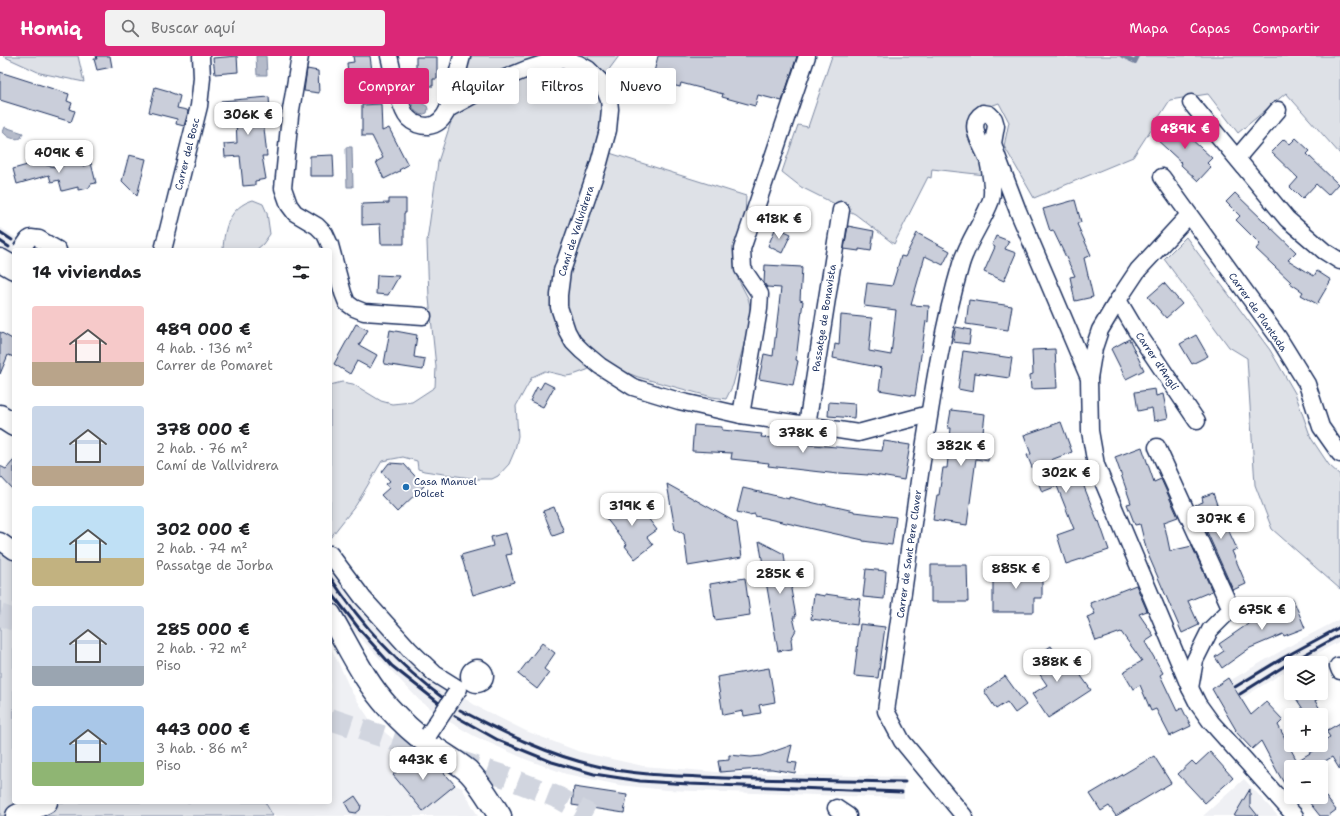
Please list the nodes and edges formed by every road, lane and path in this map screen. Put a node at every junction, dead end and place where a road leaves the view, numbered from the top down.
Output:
1 (201, 56) edge
2 (300, 56) edge
3 (390, 56) edge
4 (462, 56) edge
5 (807, 56) edge
6 (1191, 103) dead end
7 (448, 110) junction
8 (1278, 110) dead end
9 (1237, 158) junction
10 (1162, 177) dead end
11 (841, 210) dead end
12 (1189, 215) junction
13 (23, 248) edge
14 (55, 248) edge
15 (164, 248) edge
16 (331, 248) edge
17 (332, 250) edge
18 (1340, 261) edge
19 (1118, 300) junction
20 (423, 316) dead end
21 (1089, 378) junction
22 (929, 414) junction
23 (741, 415) junction
24 (0, 416) edge
25 (1197, 421) dead end
26 (12, 424) edge
27 (807, 425) junction
28 (1157, 447) dead end
29 (1340, 454) edge
30 (0, 541) edge
31 (12, 550) edge
32 (332, 557) edge
33 (332, 618) edge
34 (1190, 688) junction
35 (427, 737) junction
36 (42, 804) edge
37 (17, 816) edge
38 (500, 816) edge
39 (964, 816) edge
40 (1295, 816) edge

1 - 15 street, Carrer del Bosc
2 - 16 street
3 - 7 street
4 - 7 street
5 - 23 street
6 - 9 street
7 - 23 street, Camí de Vallvidrera
8 - 9 street
9 - 18 street
10 - 12 street, Carrer de Plantada
11 - 27 street, Passatge de Bonavista
12 - 19 street
12 - 29 street, Carrer de Plantada
13 - 14 street
17 - 20 street
19 - 21 street
19 - 25 street, Carrer d'Anglí
21 - 22 street, Carrer de Sant Pere Claver
21 - 34 street
22 - 27 street, Camí de Vallvidrera
22 - 39 street, Carrer de Sant Pere Claver
23 - 27 street, Camí de Vallvidrera
24 - 26 main road
28 - 34 street
30 - 31 street
32 - 35 street, bridge
33 - 35 main road
34 - 40 street
35 - 38 main road
36 - 37 main road

